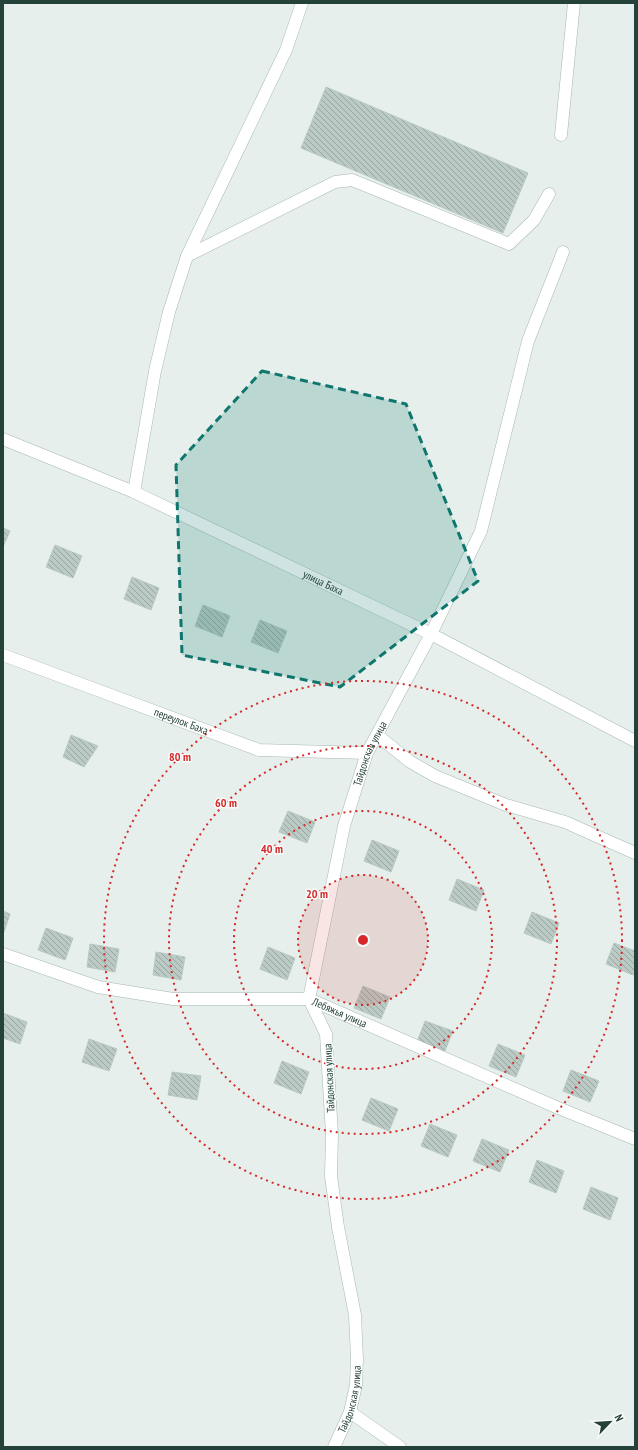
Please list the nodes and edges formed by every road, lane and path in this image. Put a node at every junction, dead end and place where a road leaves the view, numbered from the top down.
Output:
1 (302, 3) edge
2 (574, 3) edge
3 (561, 135) dead end
4 (549, 194) dead end
5 (563, 252) dead end
6 (187, 256) junction
7 (3, 439) edge
8 (134, 492) junction
9 (431, 634) junction
10 (3, 655) edge
11 (377, 735) junction
12 (635, 742) edge
13 (367, 753) junction
14 (635, 853) edge
15 (3, 954) edge
16 (309, 999) junction
17 (635, 1139) edge
18 (350, 1412) junction
19 (334, 1447) edge
20 (400, 1447) edge

1 - 6 street
2 - 3 street
4 - 6 street
5 - 9 street, Тайдонская улица
6 - 8 street
7 - 8 street, улица Баха
8 - 9 street, улица Баха
9 - 11 street, Тайдонская улица
9 - 12 street, улица Баха
10 - 13 street, переулок Баха
11 - 13 street, Тайдонская улица
11 - 14 street
13 - 16 street, Тайдонская улица
15 - 16 street, Лебяжья улица
16 - 17 street, Лебяжья улица
16 - 18 street, Тайдонская улица
18 - 19 street, Тайдонская улица
18 - 20 street

